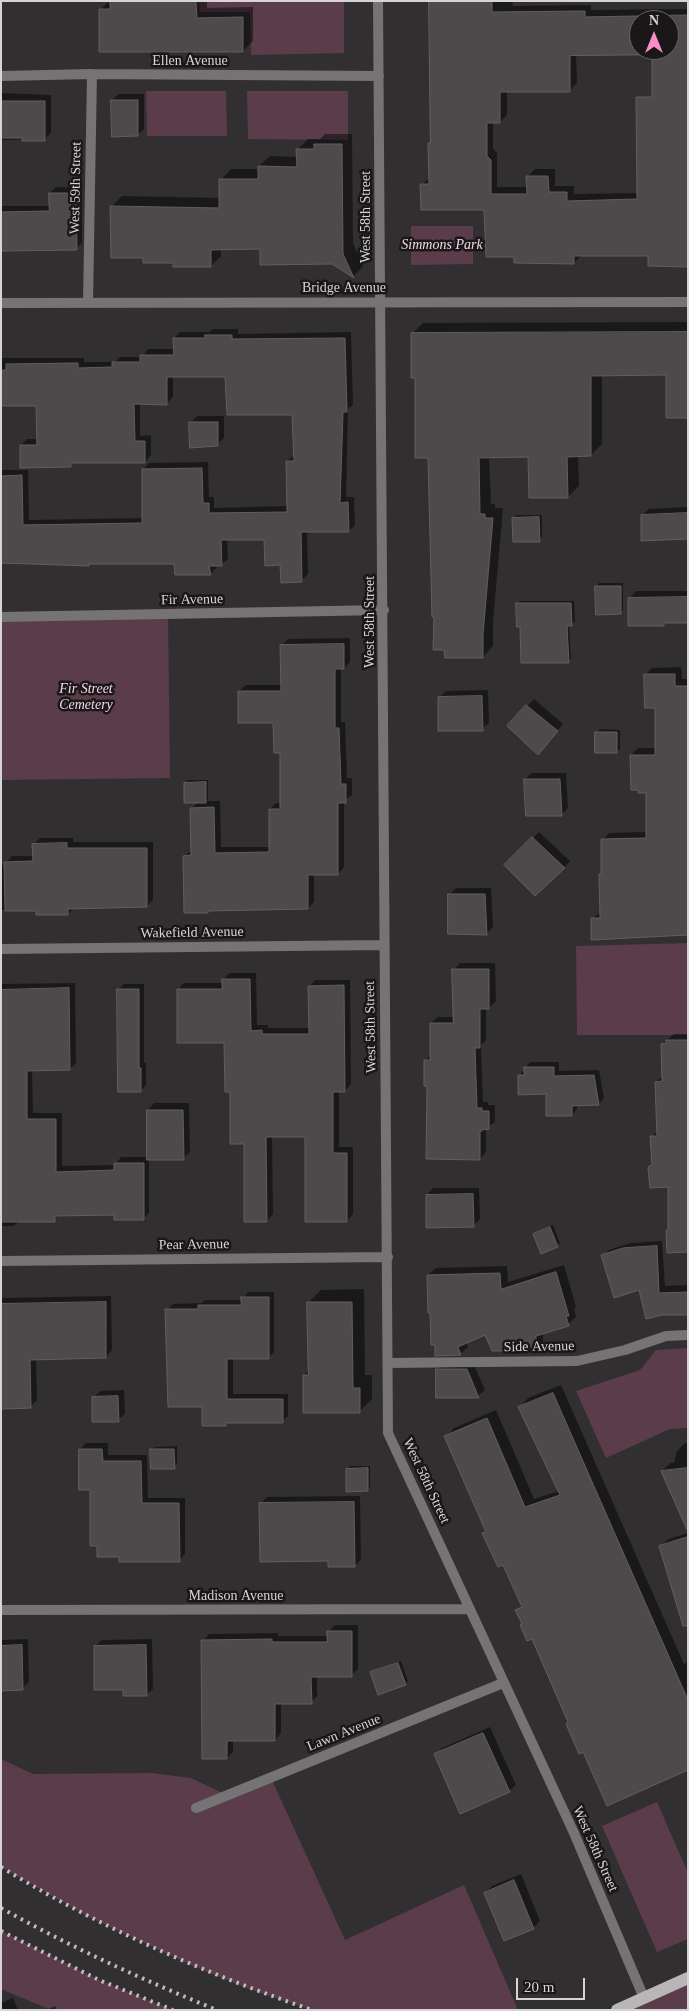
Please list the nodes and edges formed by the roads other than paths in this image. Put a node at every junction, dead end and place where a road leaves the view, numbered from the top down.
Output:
1 (378, 1) edge
2 (92, 74) junction
3 (1, 76) edge
4 (379, 76) junction
5 (88, 302) junction
6 (379, 302) junction
7 (688, 302) edge
8 (1, 303) edge
9 (384, 610) junction
10 (1, 616) edge
11 (384, 945) junction
12 (1, 949) edge
13 (388, 1257) junction
14 (1, 1261) edge
15 (688, 1335) edge
16 (388, 1363) junction
17 (470, 1608) junction
18 (1, 1610) edge
19 (503, 1683) junction
20 (196, 1808) dead end
21 (688, 1978) edge
22 (644, 1998) junction
23 (617, 2010) edge

1 - 4 street, West 58th Street
2 - 3 street, Ellen Avenue
2 - 4 street, Ellen Avenue
2 - 5 street, West 59th Street
4 - 6 street, West 58th Street
5 - 6 street, Bridge Avenue
5 - 8 street, Bridge Avenue
6 - 7 street, Bridge Avenue
6 - 9 street, West 58th Street
9 - 10 street, Fir Avenue
9 - 11 street, West 58th Street
11 - 12 street, Wakefield Avenue
11 - 13 street, West 58th Street
13 - 14 street, Pear Avenue
13 - 16 street, West 58th Street
15 - 16 street, Side Avenue
16 - 17 street, West 58th Street
17 - 18 street, Madison Avenue
17 - 19 street, West 58th Street
19 - 20 street, Lawn Avenue
19 - 22 street, West 58th Street
21 - 22 main road
22 - 23 main road

